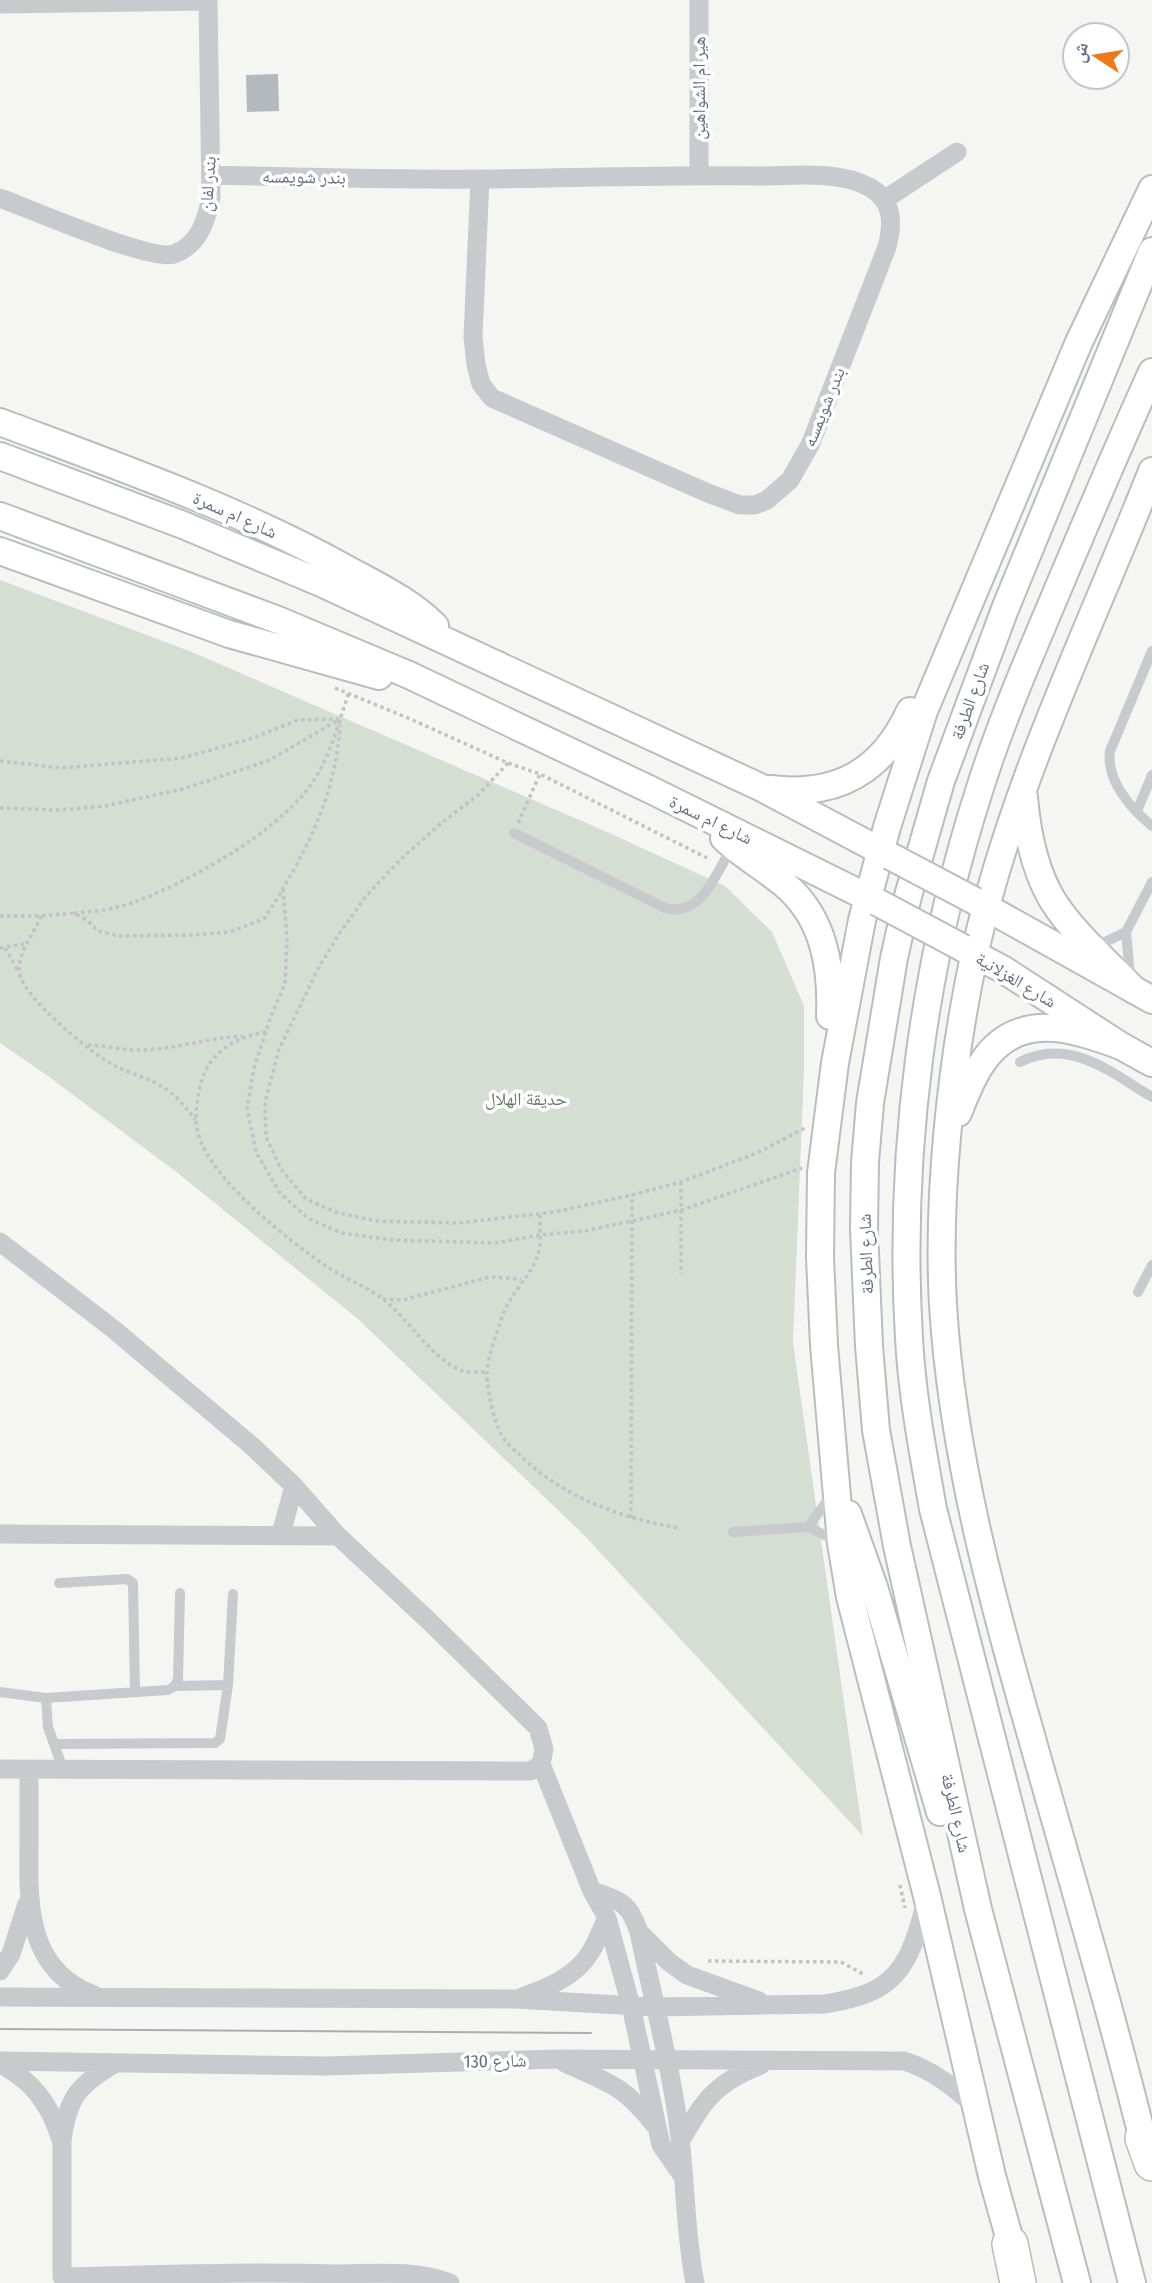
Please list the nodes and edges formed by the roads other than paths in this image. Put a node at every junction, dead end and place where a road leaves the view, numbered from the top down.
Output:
1 (208, 0) edge
2 (699, 0) edge
3 (0, 4) edge
4 (957, 152) dead end
5 (211, 175) junction
6 (699, 175) junction
7 (480, 179) junction
8 (1152, 189) edge
9 (0, 198) edge
10 (884, 200) junction
11 (1152, 251) edge
12 (1152, 372) edge
13 (0, 422) edge
14 (0, 456) edge
15 (1152, 471) edge
16 (0, 516) edge
17 (0, 551) edge
18 (451, 642) junction
19 (1152, 651) edge
20 (947, 658) junction
21 (429, 685) junction
22 (1152, 775) edge
23 (1024, 787) junction
24 (762, 788) junction
25 (1137, 811) junction
26 (704, 817) junction
27 (1152, 826) edge
28 (514, 833) road end
29 (885, 853) junction
30 (726, 855) junction
31 (1152, 882) edge
32 (873, 900) junction
33 (980, 904) junction
34 (1126, 932) junction
35 (1091, 944) junction
36 (968, 952) junction
37 (1143, 995) edge
38 (1121, 1046) junction
39 (1020, 1062) dead end
40 (835, 1063) junction
41 (1152, 1063) edge
42 (1152, 1097) edge
43 (949, 1134) junction
44 (0, 1242) edge
45 (1152, 1265) edge
46 (1138, 1292) dead end
47 (835, 1482) junction
48 (294, 1486) junction
49 (808, 1527) junction
50 (733, 1532) dead end
51 (0, 1534) edge
52 (281, 1534) junction
53 (338, 1536) junction
54 (841, 1544) junction
55 (59, 1583) dead end
56 (180, 1593) dead end
57 (233, 1594) dead end
58 (228, 1685) junction
59 (175, 1686) junction
60 (0, 1692) edge
61 (135, 1692) junction
62 (46, 1698) junction
63 (54, 1744) junction
64 (541, 1764) junction
65 (0, 1769) edge
66 (29, 1769) junction
67 (63, 1769) junction
68 (592, 1891) junction
69 (927, 1896) junction
70 (28, 1900) junction
71 (978, 1909) junction
72 (607, 1918) junction
73 (639, 1932) junction
74 (0, 1971) edge
75 (0, 1997) edge
76 (102, 1998) junction
77 (515, 2000) junction
78 (769, 2005) junction
79 (631, 2006) junction
80 (655, 2007) junction
81 (558, 2059) junction
82 (666, 2059) junction
83 (642, 2060) junction
84 (772, 2061) junction
85 (0, 2063) edge
86 (115, 2063) junction
87 (975, 2106) junction
88 (657, 2128) junction
89 (681, 2140) junction
90 (62, 2141) junction
91 (1147, 2150) edge
92 (682, 2175) junction
93 (1152, 2175) edge
94 (1010, 2244) junction
95 (1133, 2279) edge
96 (450, 2283) edge
97 (695, 2283) edge
98 (1018, 2283) edge
99 (1024, 2283) edge
100 (1077, 2283) edge

1 - 3 street
1 - 5 street, بندر لفان
2 - 6 street, هير ام الشواهين
4 - 10 street
5 - 7 street, بندر شويمسه
5 - 9 street, بندر لفان
6 - 7 street, بندر شويمسه
6 - 10 street, بندر شويمسه
7 - 10 street, بندر شويمسه
8 - 20 main road
11 - 71 main road, شارع الطرفة
12 - 95 main road
13 - 18 main road, شارع ام سمرة
14 - 18 main road, شارع ام سمرة
15 - 23 main road
16 - 21 main road, شارع ام سمرة
17 - 21 main road, شارع ام سمرة
18 - 24 main road, شارع ام سمرة
19 - 25 lane
20 - 24 main road
20 - 29 main road
21 - 26 main road, شارع ام سمرة
22 - 25 lane
23 - 33 main road
23 - 35 main road
24 - 29 main road, شارع ام سمرة
25 - 27 lane
26 - 30 main road
26 - 32 main road, شارع ام سمرة
28 - 30 lane
29 - 32 main road
29 - 33 main road, bridge
30 - 40 main road
31 - 34 lane
32 - 36 main road, شارع الغزلانية, bridge
32 - 40 main road
33 - 36 main road
33 - 37 main road
34 - 35 lane
34 - 37 lane
35 - 37 main road
36 - 38 main road, شارع الغزلانية
36 - 43 main road
38 - 41 main road, شارع الغزلانية
38 - 43 main road
39 - 42 lane
40 - 47 main road
43 - 91 main road
44 - 48 street
45 - 46 lane
47 - 49 lane
47 - 54 main road
47 - 71 main road
48 - 52 street
48 - 53 street
49 - 50 lane
49 - 54 lane
51 - 52 street
52 - 53 street
53 - 64 street
54 - 69 main road
55 - 61 lane
56 - 59 lane
57 - 58 lane
58 - 59 lane
58 - 63 lane
59 - 61 lane
60 - 62 lane
61 - 62 lane
62 - 63 lane
63 - 67 lane
64 - 67 street
64 - 68 street
65 - 66 street
66 - 67 street
66 - 70 street
68 - 72 street
68 - 73 street
69 - 78 street
69 - 87 main road
70 - 74 street
70 - 76 street
71 - 100 main road, شارع الطرفة
72 - 77 street
72 - 79 street
73 - 78 street
73 - 80 street
75 - 76 street
76 - 77 street
77 - 79 street
78 - 80 street
79 - 80 street
79 - 83 street
80 - 82 street
81 - 83 street, شارع 130
81 - 86 street, شارع 130
81 - 88 street
82 - 83 street, شارع 130
82 - 84 street, شارع 130
82 - 89 street
83 - 88 street
84 - 87 street, شارع 130
84 - 89 street
85 - 86 street, شارع 130
85 - 90 street
86 - 90 street
87 - 94 main road
88 - 92 street
89 - 92 street
90 - 96 street
91 - 93 main road
92 - 97 street
94 - 98 highway
94 - 99 main road

